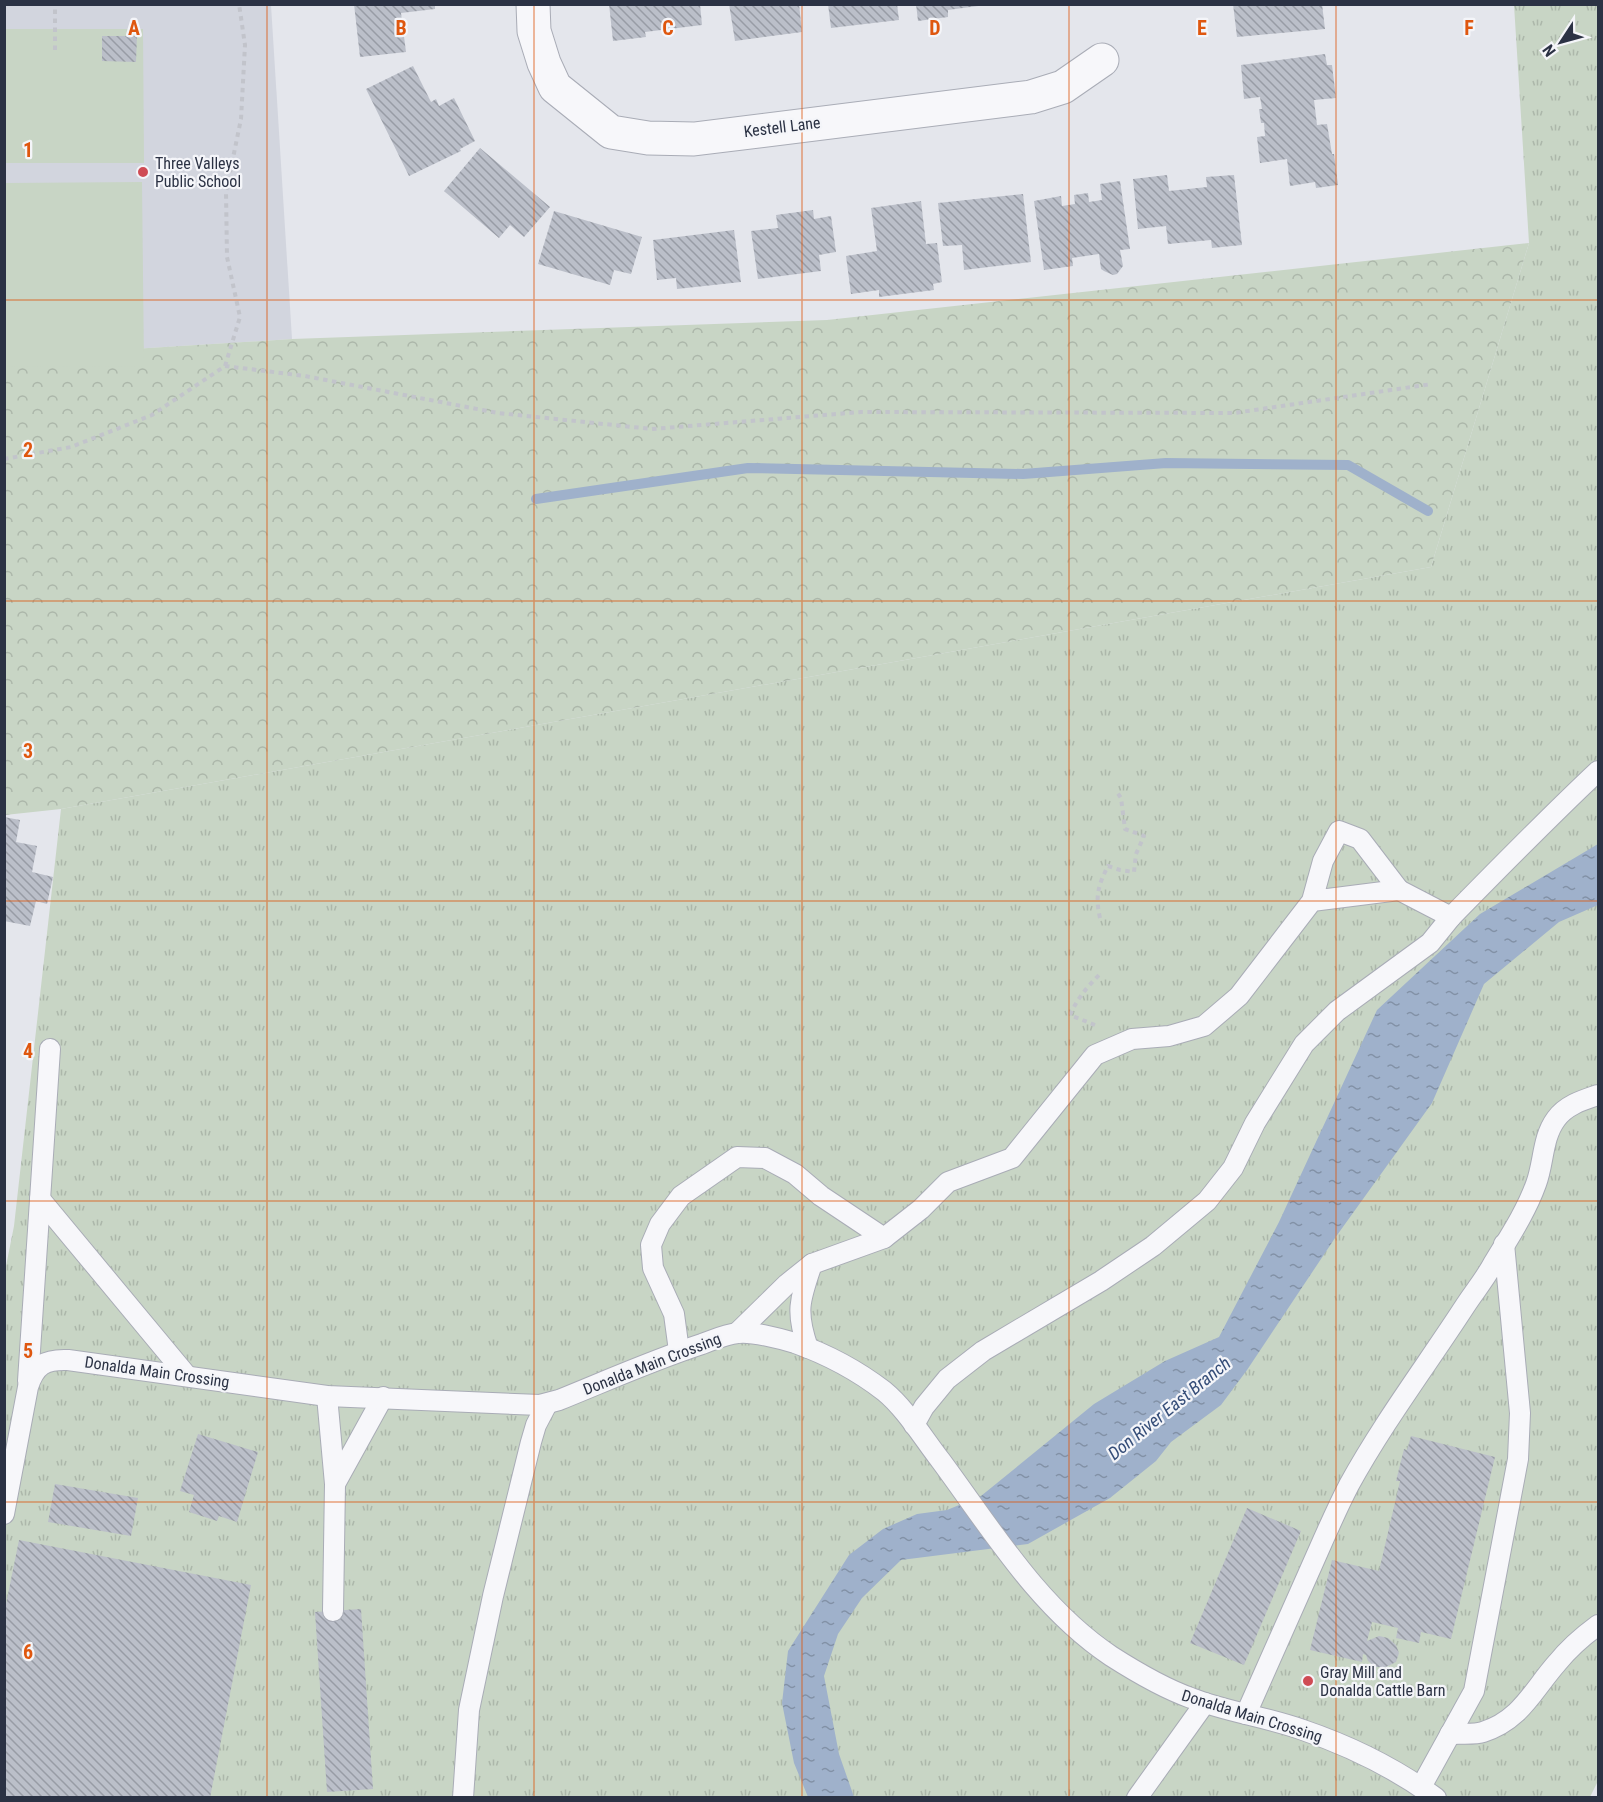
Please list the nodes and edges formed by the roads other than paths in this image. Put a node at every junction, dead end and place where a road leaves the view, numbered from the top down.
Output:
1 (533, 4) edge
2 (1102, 60) dead end
3 (1599, 771) edge
4 (1399, 890) junction
5 (1312, 901) junction
6 (1451, 917) junction
7 (50, 1049) dead end
8 (1599, 1095) edge
9 (40, 1199) junction
10 (884, 1238) junction
11 (1504, 1244) junction
12 (812, 1264) junction
13 (738, 1332) junction
14 (808, 1348) junction
15 (679, 1351) junction
16 (187, 1376) junction
17 (28, 1387) junction
18 (327, 1396) junction
19 (383, 1398) junction
20 (547, 1404) junction
21 (914, 1425) junction
22 (335, 1484) junction
23 (4, 1514) edge
24 (333, 1611) dead end
25 (1599, 1625) edge
26 (1205, 1703) junction
27 (1246, 1714) junction
28 (1450, 1734) junction
29 (1428, 1792) edge
30 (463, 1797) edge
31 (1137, 1797) edge

1 - 2 street, Kestell Lane
3 - 6 lane
4 - 5 lane
4 - 5 lane
4 - 6 lane
5 - 10 lane
6 - 21 lane
7 - 9 lane
8 - 11 lane
9 - 16 lane
9 - 17 lane
10 - 12 lane
10 - 15 lane
11 - 27 lane
11 - 28 lane
12 - 13 lane
12 - 14 lane
13 - 14 lane, Donalda Main Crossing
13 - 15 lane, Donalda Main Crossing
14 - 21 lane, Donalda Main Crossing
15 - 20 lane, Donalda Main Crossing
16 - 17 lane, Donalda Main Crossing
16 - 18 lane, Donalda Main Crossing
17 - 23 lane, Donalda Main Crossing
18 - 19 lane, Donalda Main Crossing
18 - 22 lane
19 - 20 lane, Donalda Main Crossing
19 - 22 lane
20 - 30 lane
21 - 26 lane, Donalda Main Crossing
22 - 24 lane
25 - 28 lane
26 - 27 lane, Donalda Main Crossing
26 - 31 lane
27 - 29 lane, Donalda Main Crossing
28 - 29 lane

